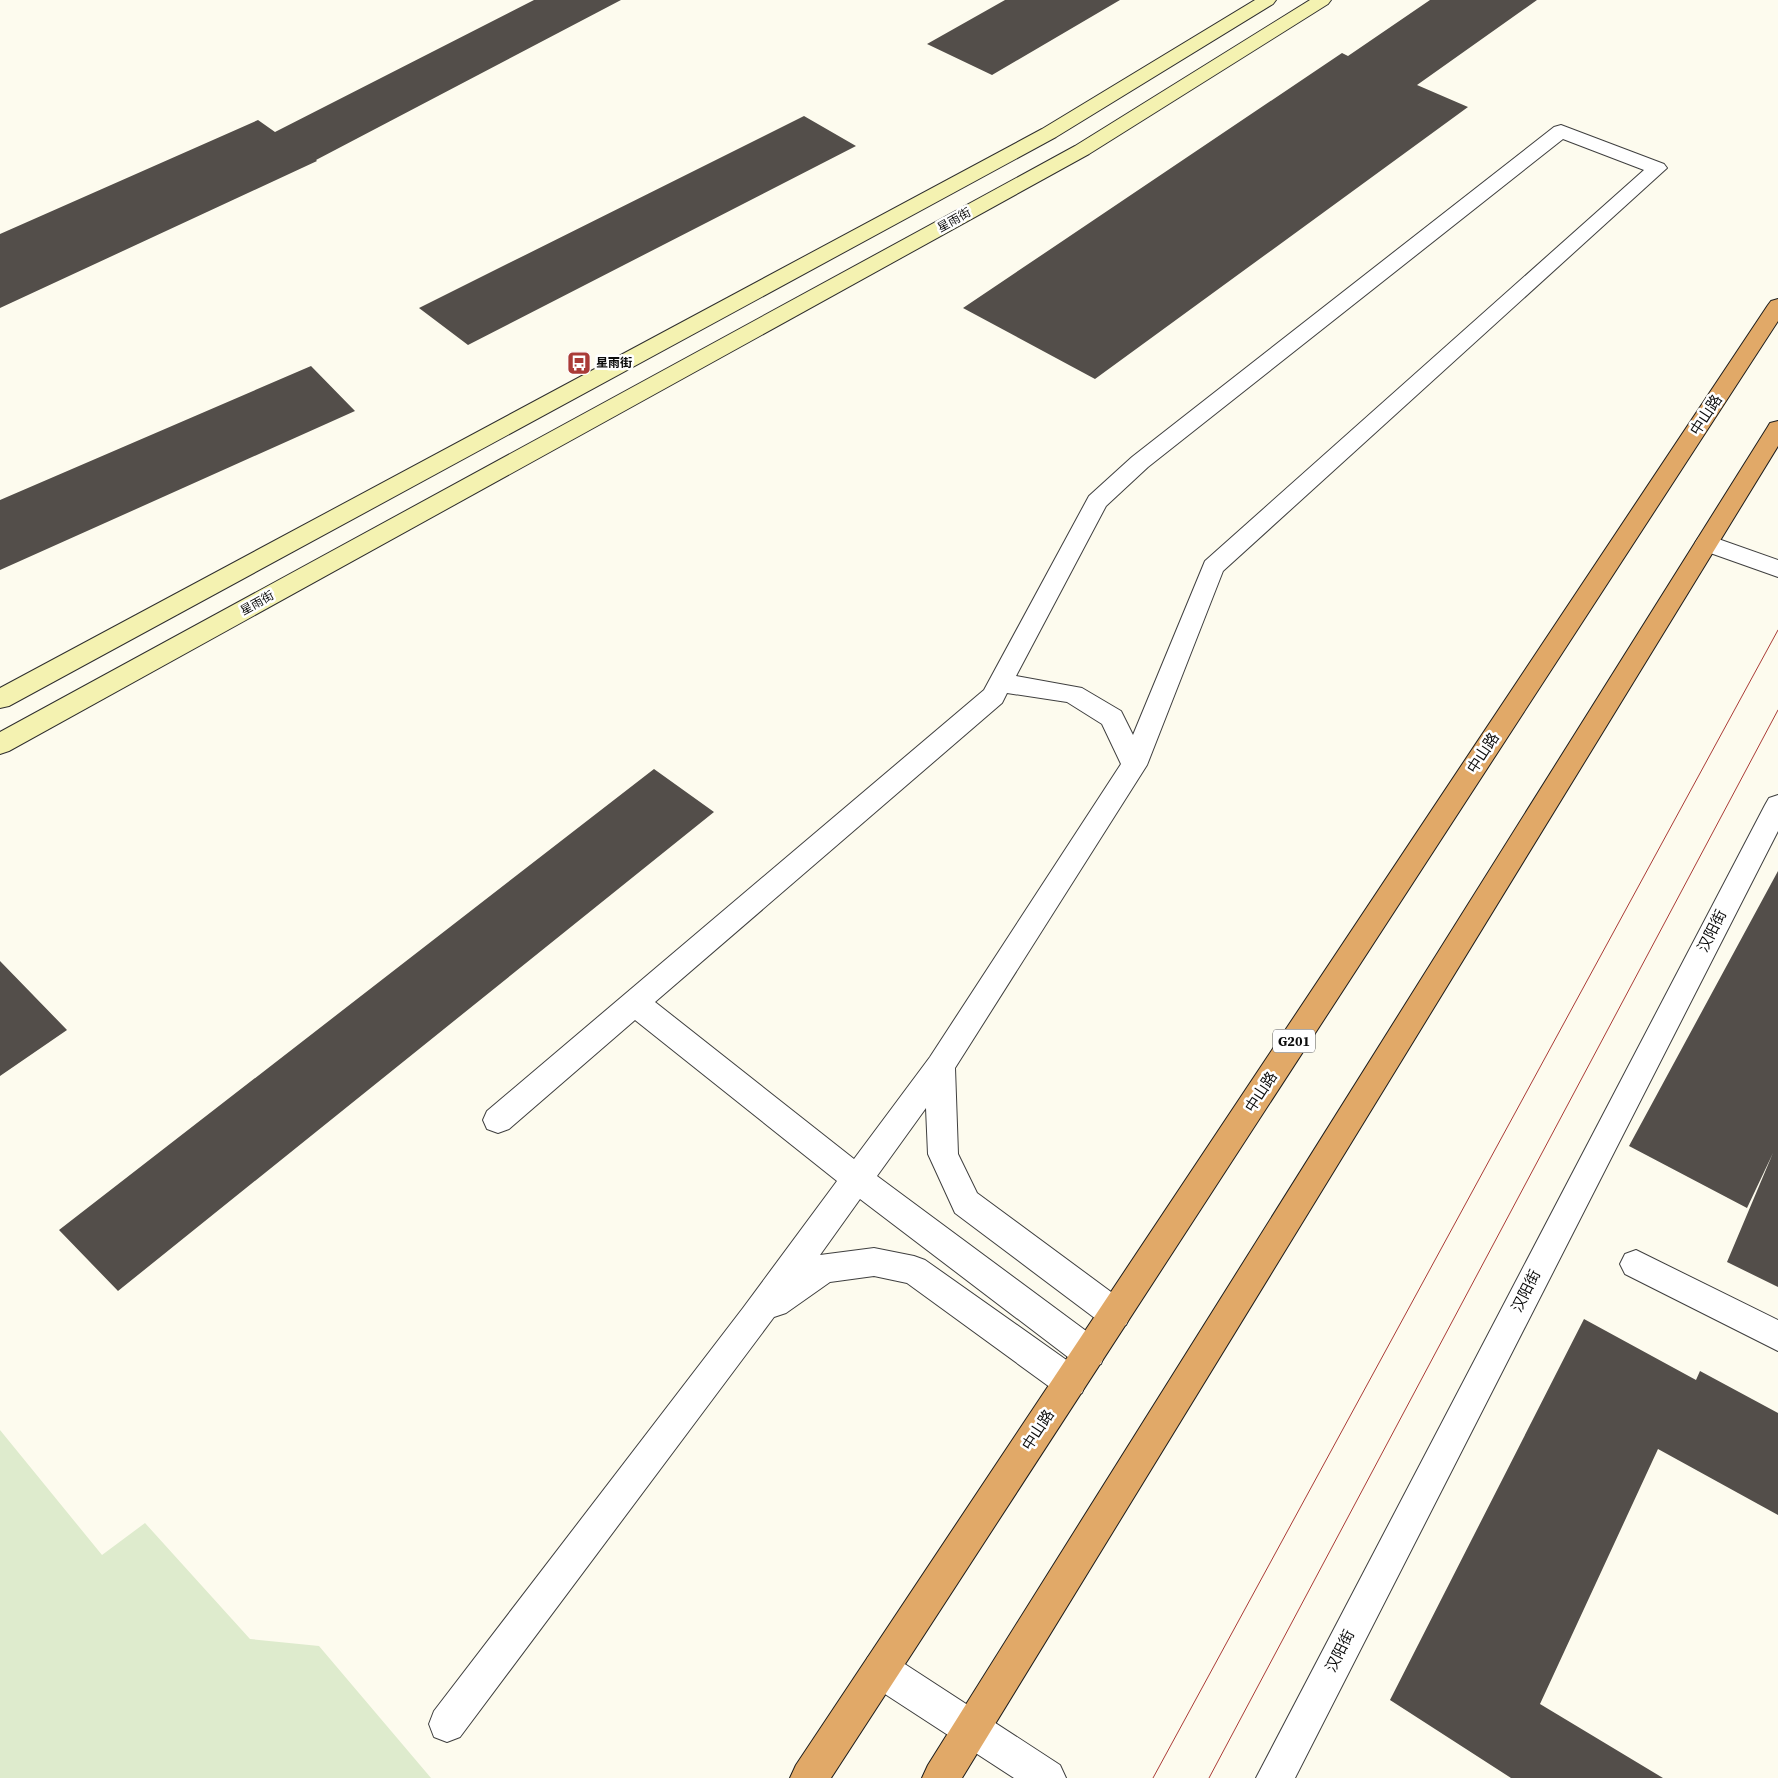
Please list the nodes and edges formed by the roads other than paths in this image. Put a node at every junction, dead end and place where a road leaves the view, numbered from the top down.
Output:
1 (1267, 0) edge
2 (1322, 0) edge
3 (1778, 305) edge
4 (1778, 428) edge
5 (1707, 543) junction
6 (1778, 569) edge
7 (1000, 683) junction
8 (0, 699) edge
9 (0, 744) edge
10 (1134, 766) junction
11 (1778, 804) edge
12 (635, 1003) junction
13 (940, 1066) junction
14 (498, 1120) dead end
15 (856, 1179) junction
16 (1636, 1264) dead end
17 (1114, 1314) junction
18 (754, 1319) junction
19 (1778, 1336) edge
20 (1089, 1353) junction
21 (1070, 1382) junction
22 (881, 1670) junction
23 (447, 1724) dead end
24 (971, 1729) junction
25 (1282, 1775) edge
26 (810, 1778) edge
27 (941, 1778) edge
28 (1047, 1778) edge

1 - 8 street
2 - 9 street, 星雨街
3 - 17 highway, 中山路 / G201
4 - 5 highway
5 - 6 street
5 - 24 highway
7 - 10 street
7 - 10 street
7 - 12 street
10 - 13 street
11 - 25 street, 汉阳街
12 - 14 street
12 - 15 street
13 - 15 street
13 - 17 street
15 - 18 street
15 - 20 street
16 - 19 street
17 - 20 highway, 中山路 / G201
18 - 21 street
18 - 23 street
20 - 21 highway, 中山路 / G201
21 - 22 highway, 中山路 / G201
22 - 24 street
22 - 26 highway, 中山路 / G201
24 - 27 highway
24 - 28 street

